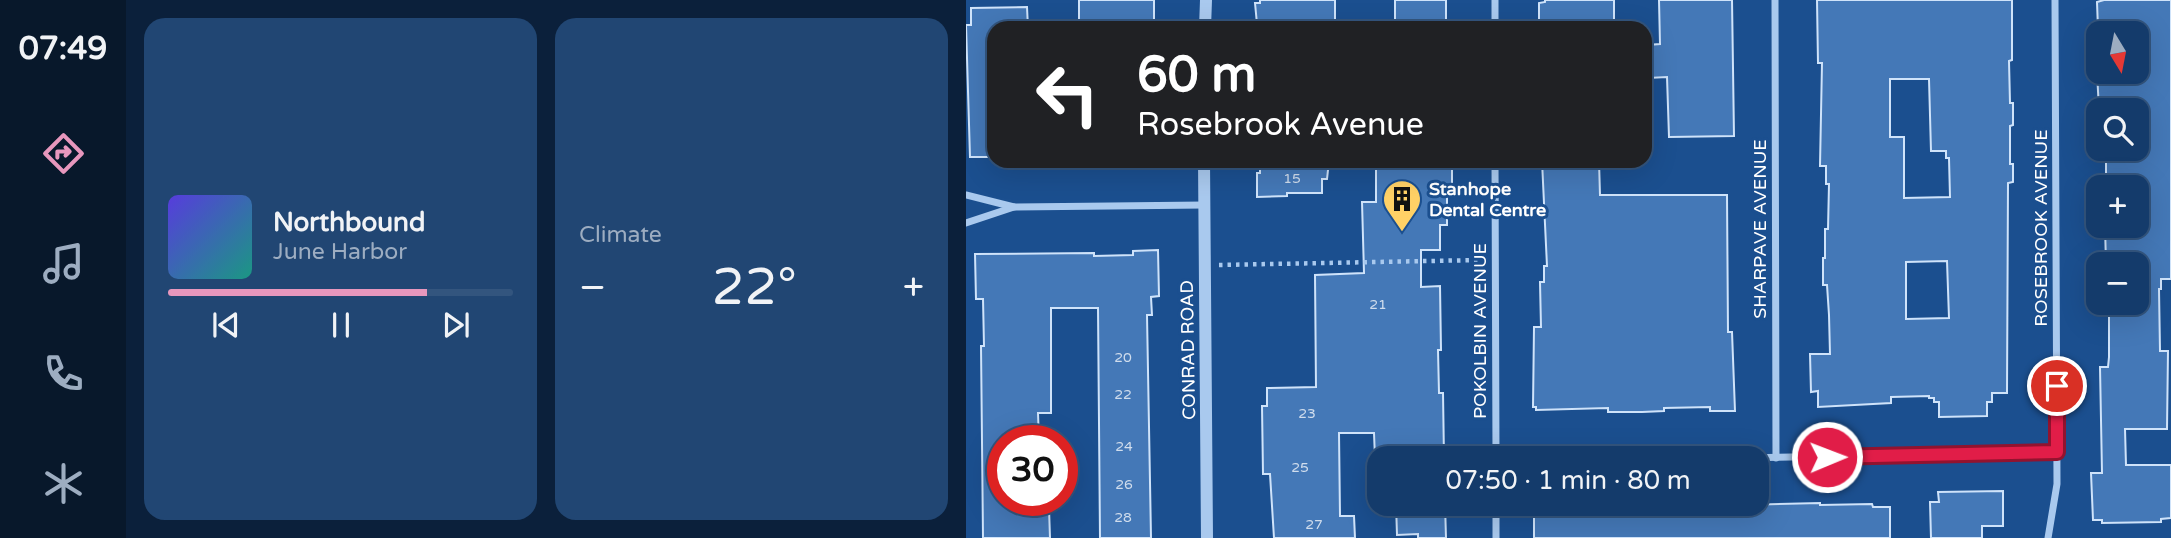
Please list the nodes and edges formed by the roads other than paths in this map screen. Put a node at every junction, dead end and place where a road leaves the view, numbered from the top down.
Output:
1 (1206, 0) edge
2 (1494, 0) edge
3 (1775, 0) edge
4 (2055, 0) edge
5 (1205, 21) edge
6 (1495, 21) edge
7 (1205, 168) edge
8 (1495, 168) edge
9 (966, 195) edge
10 (1204, 205) junction
11 (1014, 207) junction
12 (966, 223) edge
13 (1496, 446) edge
14 (2057, 452) junction
15 (1769, 458) edge
16 (1776, 458) junction
17 (1496, 516) edge
18 (1207, 538) edge
19 (1496, 538) edge
20 (2048, 538) edge

1 - 5 street
2 - 6 street
3 - 16 street, SHARPAVE AVENUE
4 - 14 street, ROSEBROOK AVENUE
7 - 10 street, CONRAD ROAD
8 - 13 street, POKOLBIN AVENUE
9 - 11 street
10 - 11 street
10 - 18 street, CONRAD ROAD
11 - 12 street
14 - 16 street
14 - 20 street, ROSEBROOK AVENUE
15 - 16 street
17 - 19 street

